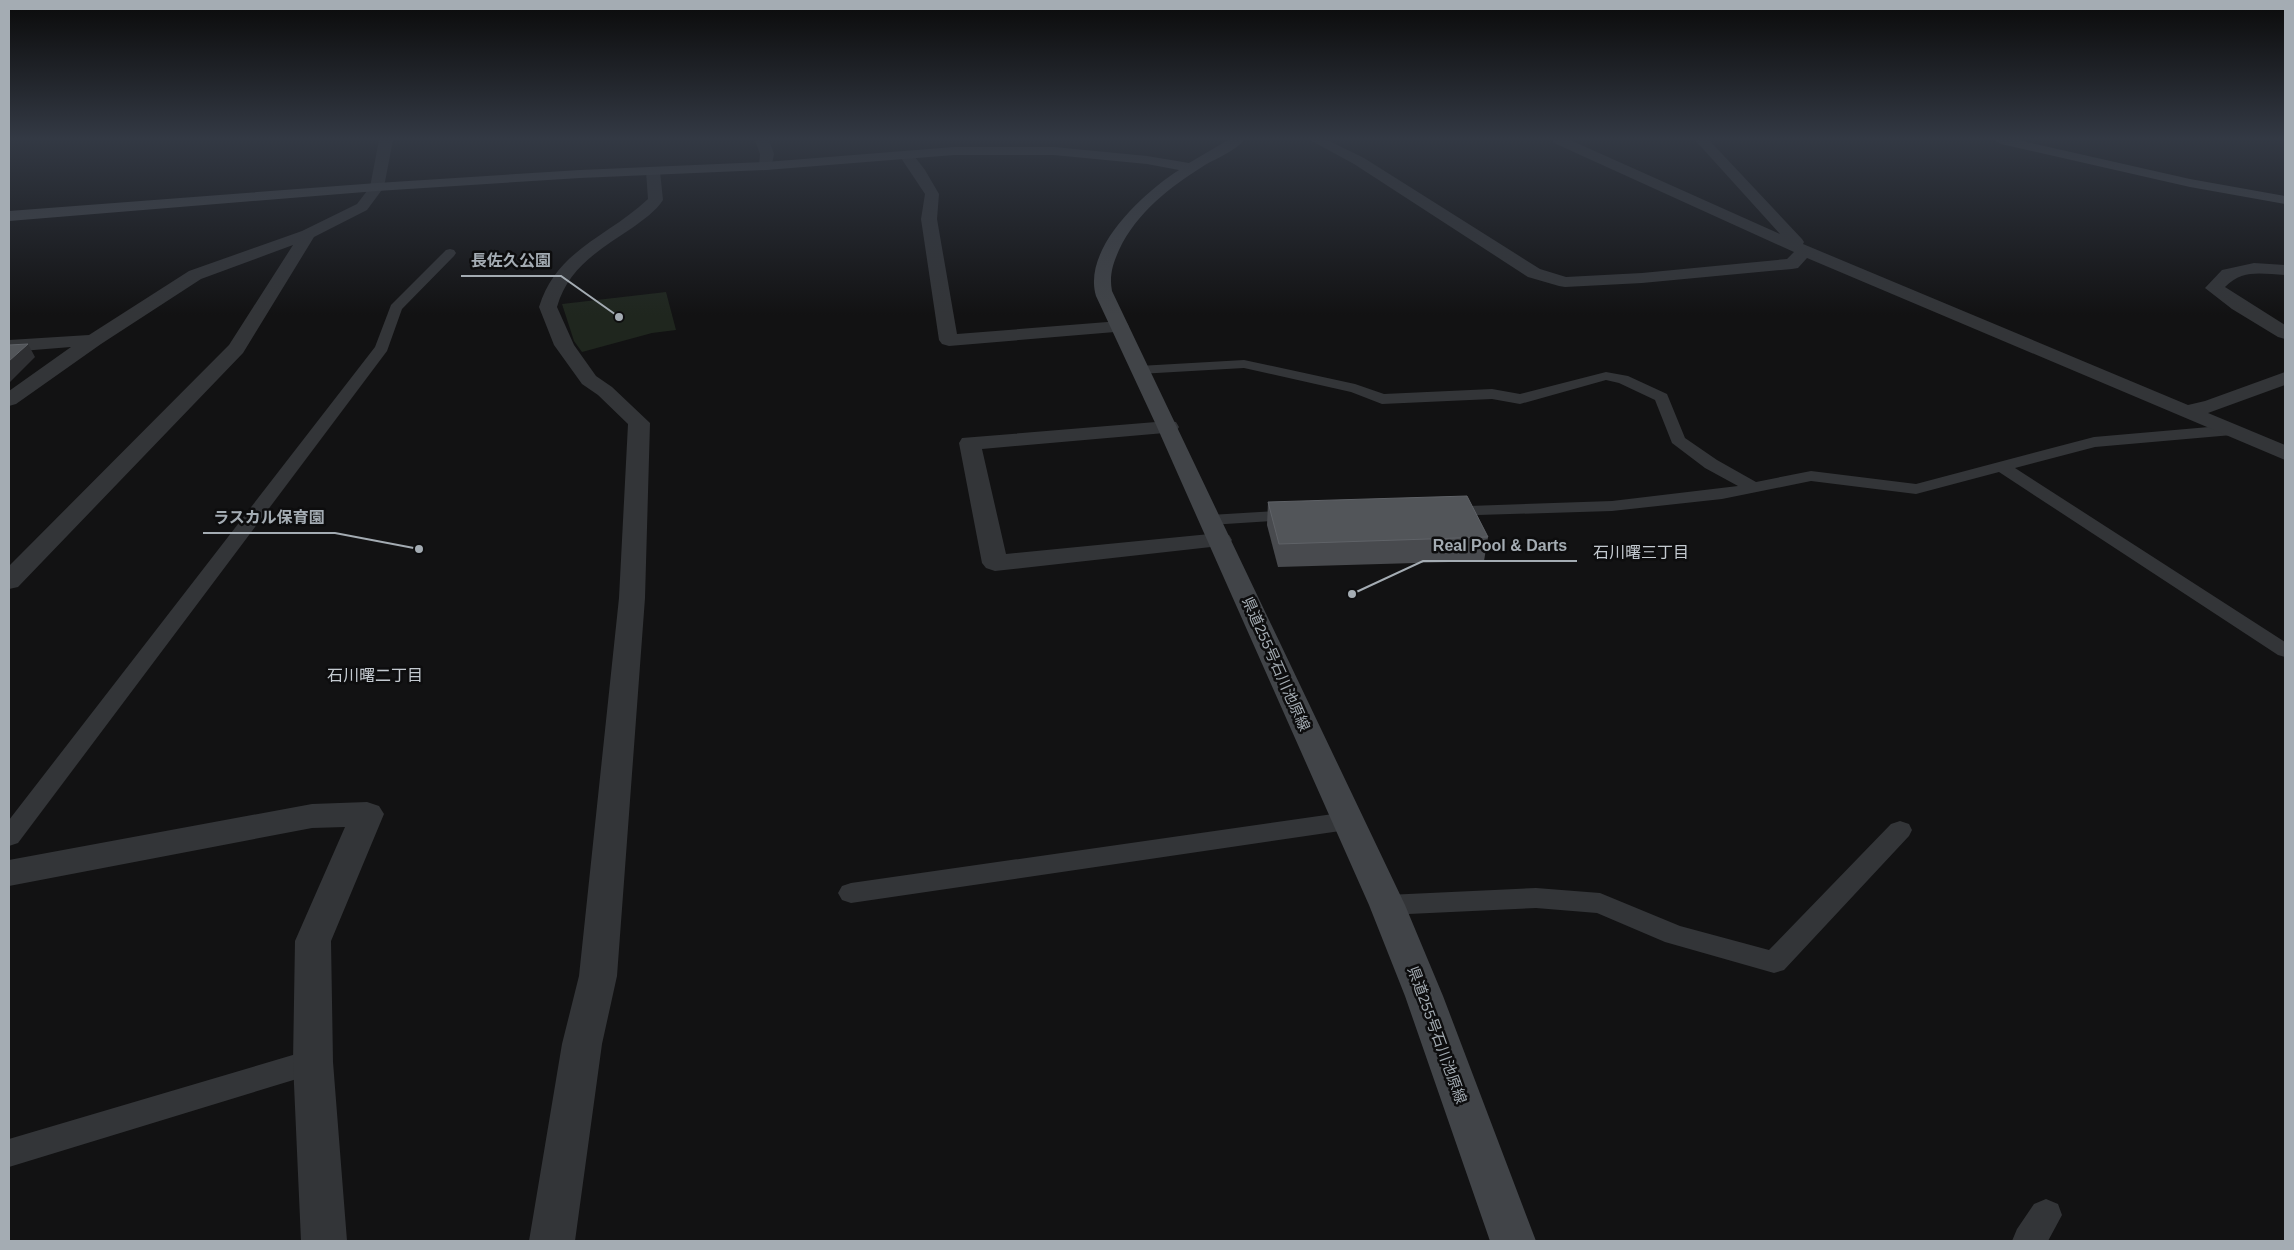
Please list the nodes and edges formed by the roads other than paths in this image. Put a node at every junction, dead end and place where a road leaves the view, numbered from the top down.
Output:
1 (233, 198) edge
2 (368, 198) edge
3 (656, 198) edge
4 (931, 198) edge
5 (1153, 198) edge
6 (1418, 198) edge
7 (1688, 198) edge
8 (1756, 198) edge
9 (9, 216) edge
10 (308, 234) junction
11 (1804, 251) junction
12 (450, 253) dead end
13 (2285, 270) edge
14 (1120, 327) junction
15 (2285, 333) edge
16 (94, 340) junction
17 (9, 346) edge
18 (1139, 370) junction
19 (2285, 378) edge
20 (9, 400) edge
21 (2189, 411) junction
22 (1168, 427) junction
23 (2232, 430) junction
24 (2285, 453) edge
25 (2002, 466) junction
26 (1754, 488) junction
27 (1433, 511) edge
28 (1314, 514) edge
29 (1215, 530) junction
30 (9, 581) edge
31 (2285, 651) edge
32 (1347, 820) junction
33 (1900, 830) dead end
34 (9, 837) edge
35 (9, 873) edge
36 (851, 893) dead end
37 (1387, 905) junction
38 (313, 1062) junction
39 (9, 1153) edge
40 (324, 1241) edge
41 (552, 1241) edge
42 (1513, 1241) edge

1 - 9 main road
2 - 10 street
3 - 41 street
4 - 14 street
5 - 14 main road, 県道255号石川池原線
6 - 11 street
7 - 11 street
8 - 11 street
10 - 16 street
10 - 30 street
11 - 21 street
12 - 34 lane
13 - 15 street
14 - 18 main road, 県道255号石川池原線
16 - 17 street
16 - 20 street
18 - 22 main road, 県道255号石川池原線
18 - 26 lane
19 - 21 street
21 - 23 street
22 - 29 main road, 県道255号石川池原線
22 - 29 street
23 - 24 street
23 - 25 lane
25 - 26 lane
25 - 31 lane
26 - 27 lane
28 - 29 lane
29 - 32 main road, 県道255号石川池原線
32 - 36 lane
32 - 37 main road, 県道255号石川池原線
33 - 37 lane
35 - 38 street
37 - 42 main road, 県道255号石川池原線
38 - 39 lane
38 - 40 street

